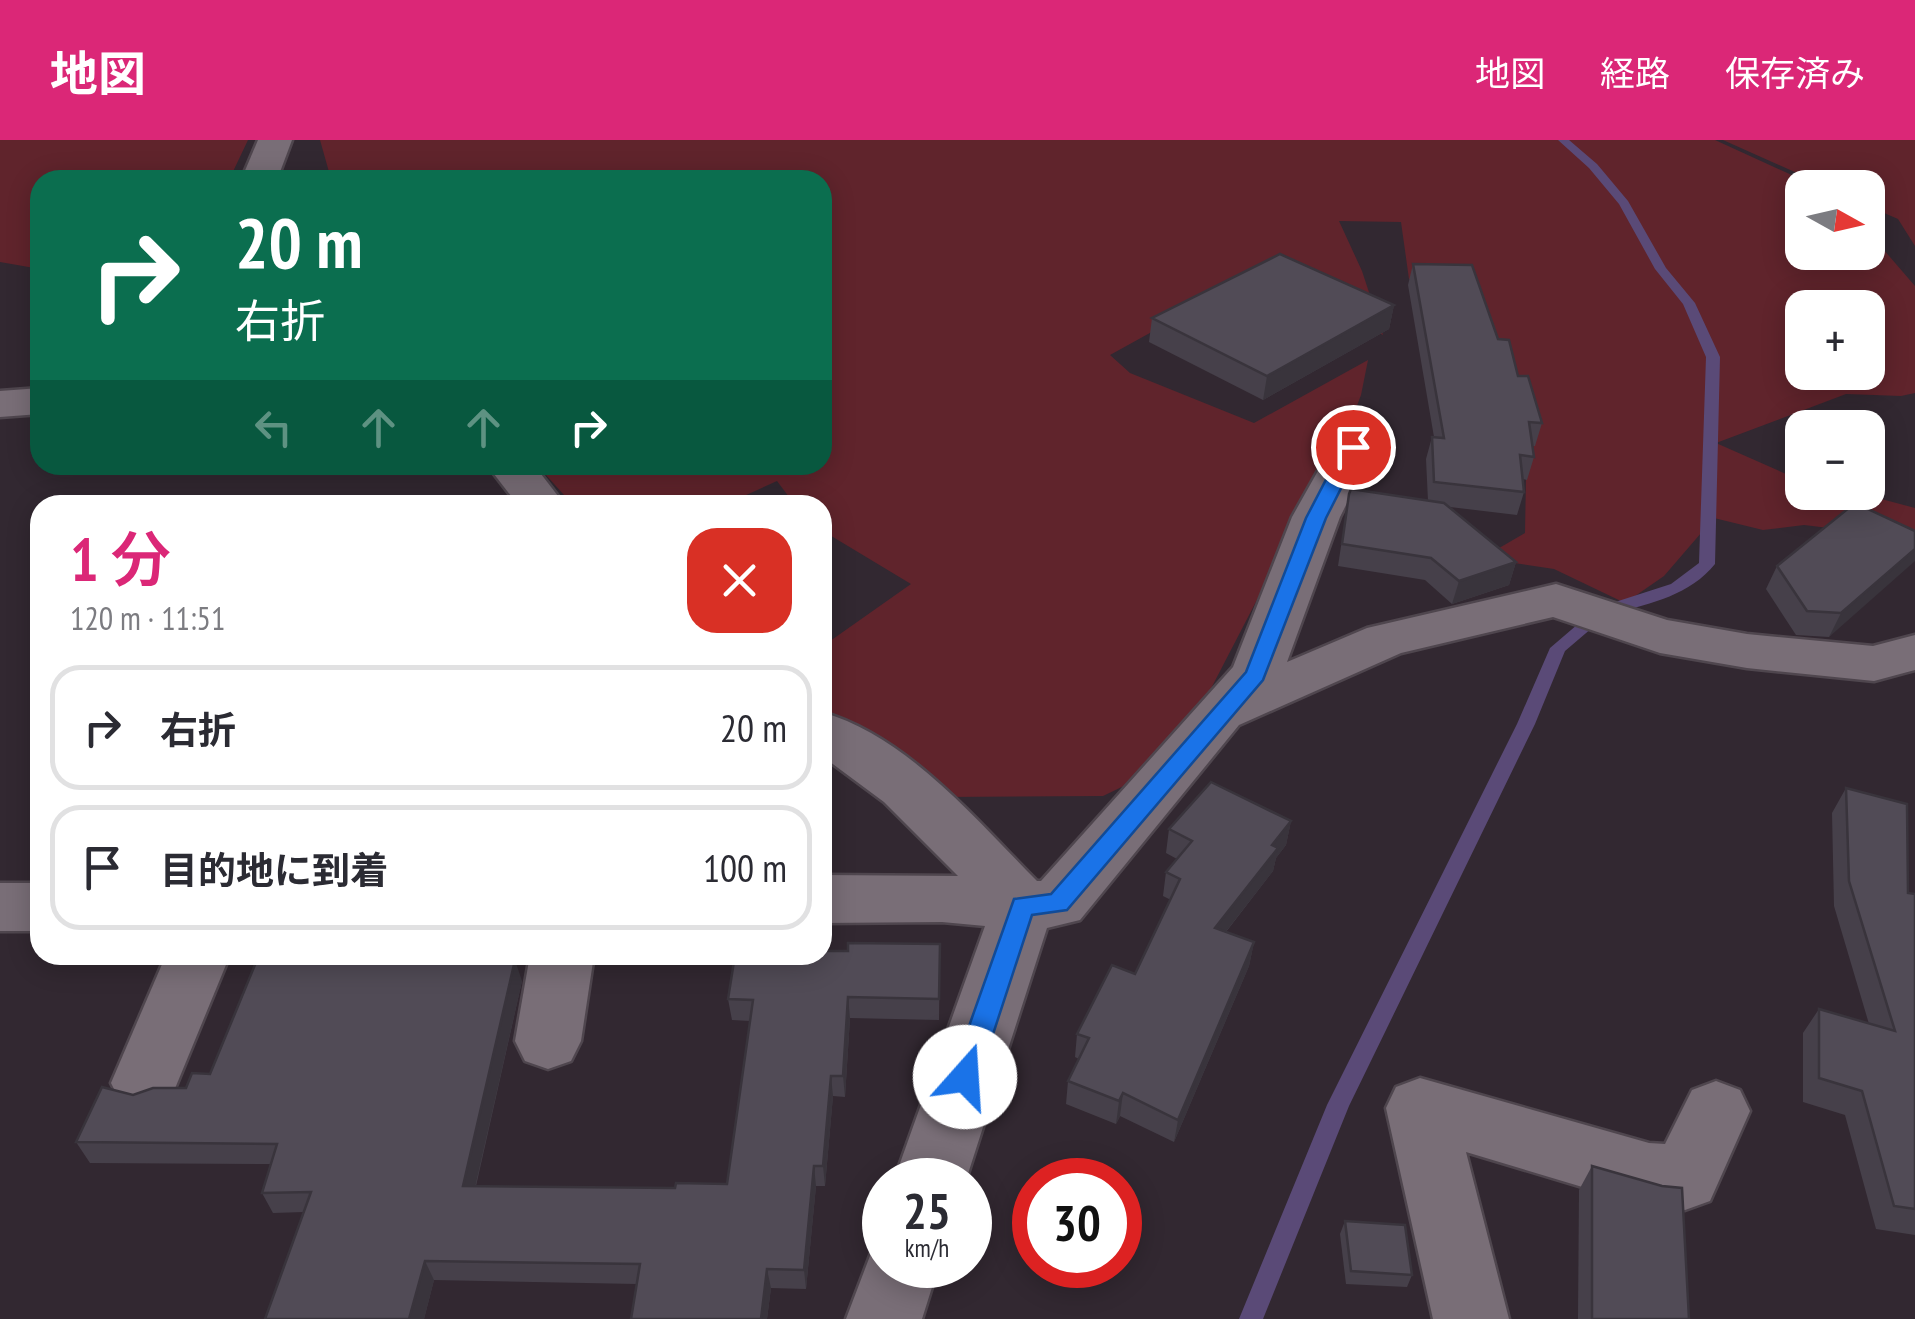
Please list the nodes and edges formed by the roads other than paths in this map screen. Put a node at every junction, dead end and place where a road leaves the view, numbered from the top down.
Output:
1 (275, 140) edge
2 (263, 170) edge
3 (30, 402) edge
4 (0, 404) edge
5 (1353, 447) dead end
6 (518, 475) edge
7 (534, 495) edge
8 (1901, 662) edge
9 (1220, 712) junction
10 (832, 736) edge
11 (832, 899) edge
12 (1022, 906) junction
13 (0, 907) edge
14 (30, 907) edge
15 (194, 965) edge
16 (560, 965) edge
17 (548, 1041) dead end
18 (146, 1083) dead end
19 (1716, 1111) dead end
20 (937, 1158) edge
21 (894, 1288) edge
22 (884, 1319) edge
23 (1471, 1319) edge

1 - 2 street
3 - 4 street
5 - 9 street
6 - 7 street
8 - 9 street
9 - 12 street
10 - 12 street
11 - 12 street
12 - 20 street
13 - 14 street
15 - 18 street
16 - 17 street
19 - 23 street
21 - 22 street

